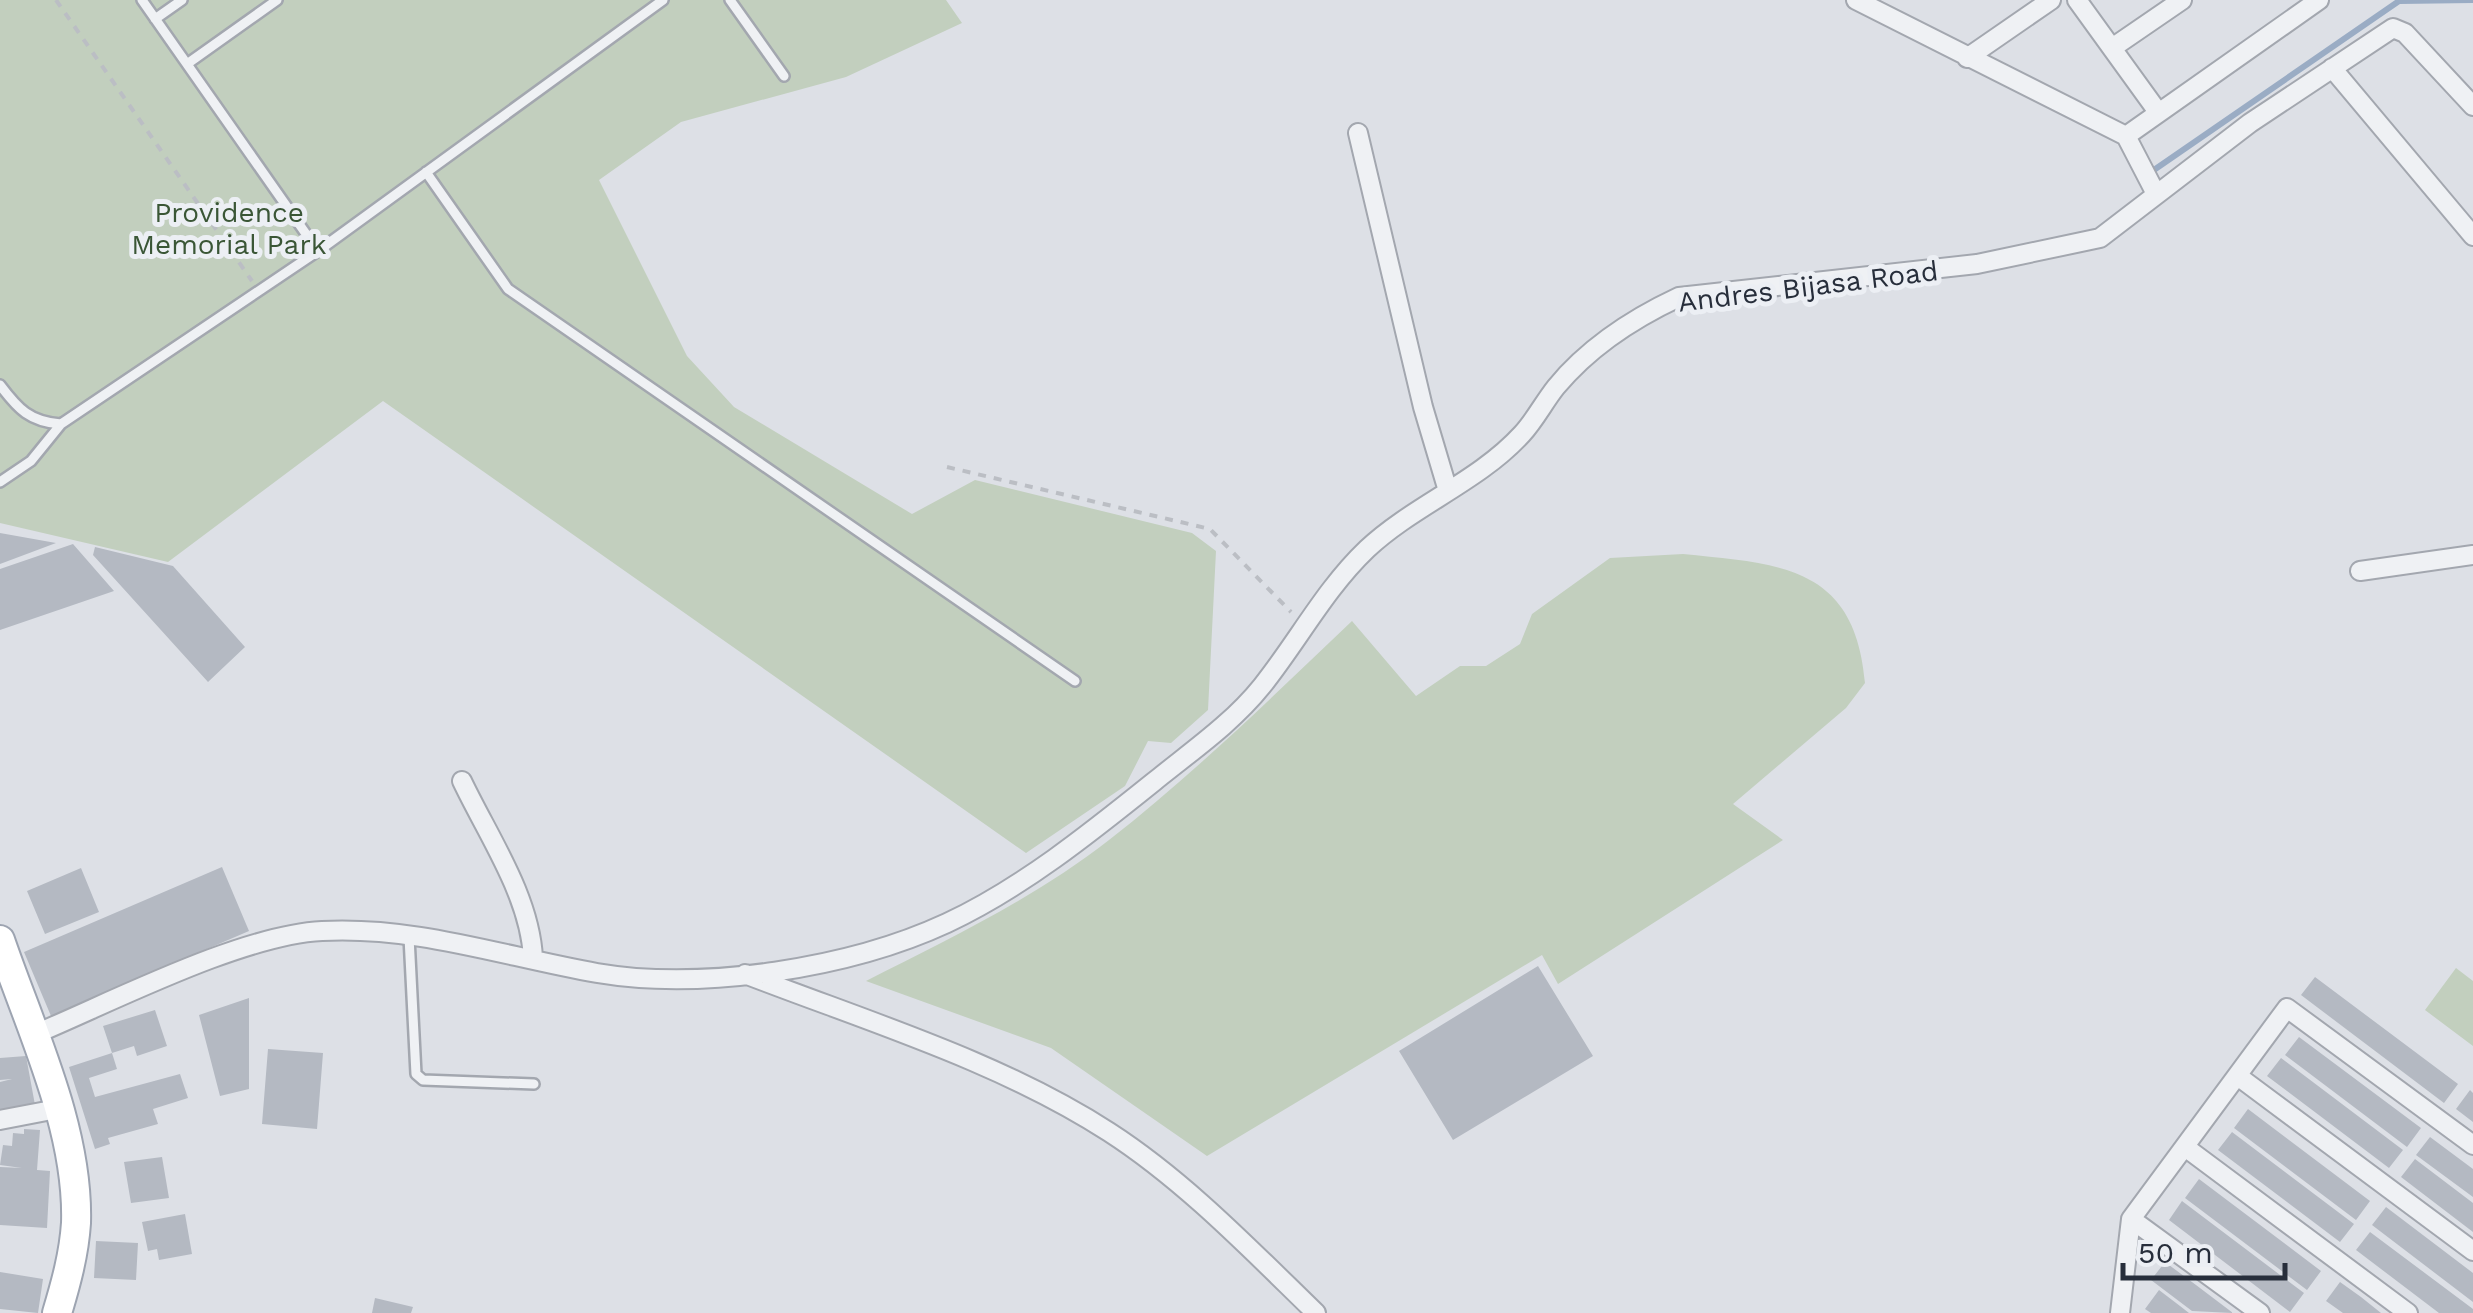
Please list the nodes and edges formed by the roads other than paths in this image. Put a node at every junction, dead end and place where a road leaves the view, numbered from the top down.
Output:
1 (142, 0) edge
2 (182, 0) edge
3 (277, 0) edge
4 (662, 0) edge
5 (730, 0) edge
6 (1856, 0) edge
7 (2051, 0) edge
8 (2077, 0) edge
9 (2182, 0) edge
10 (2319, 0) edge
11 (155, 19) junction
12 (2112, 48) junction
13 (1967, 58) junction
14 (187, 64) junction
15 (2332, 68) junction
16 (784, 76) dead end
17 (2473, 106) edge
18 (2158, 112) junction
19 (1358, 134) dead end
20 (2126, 136) junction
21 (426, 172) junction
22 (2155, 192) junction
23 (2473, 236) edge
24 (318, 251) junction
25 (0, 386) edge
26 (62, 424) junction
27 (0, 482) edge
28 (1448, 491) junction
29 (2473, 555) edge
30 (2360, 571) dead end
31 (1075, 681) dead end
32 (462, 781) dead end
33 (408, 934) junction
34 (0, 940) edge
35 (533, 958) junction
36 (744, 974) junction
37 (33, 1035) junction
38 (2239, 1077) junction
39 (534, 1084) dead end
40 (57, 1109) junction
41 (0, 1120) edge
42 (2473, 1145) edge
43 (2185, 1148) junction
44 (2131, 1219) junction
45 (2473, 1250) edge
46 (58, 1313) edge
47 (1316, 1313) edge
48 (2120, 1313) edge
49 (2260, 1313) edge
50 (2408, 1313) edge

1 - 11 lane
2 - 11 lane
3 - 14 lane
4 - 21 lane
5 - 16 lane
6 - 13 street
7 - 13 street
8 - 12 street
9 - 12 street
10 - 18 street
11 - 14 lane
12 - 18 street
13 - 20 street
14 - 24 lane
15 - 17 street, Andres Bijasa Road
15 - 22 street, Andres Bijasa Road
15 - 23 street
18 - 20 street
19 - 28 street
20 - 22 street
21 - 24 lane
21 - 31 lane
22 - 28 street, Andres Bijasa Road
24 - 26 lane
25 - 26 lane
26 - 27 lane
28 - 36 street, Andres Bijasa Road
29 - 30 street
32 - 35 street
33 - 35 street, Andres Bijasa Road
33 - 37 street, Andres Bijasa Road
33 - 39 lane
34 - 37 main road
35 - 36 street, Andres Bijasa Road
36 - 47 street
37 - 40 main road
38 - 42 street
38 - 43 street
38 - 45 street
40 - 41 street
40 - 46 main road
43 - 44 street
43 - 50 street
44 - 48 street
44 - 49 street

